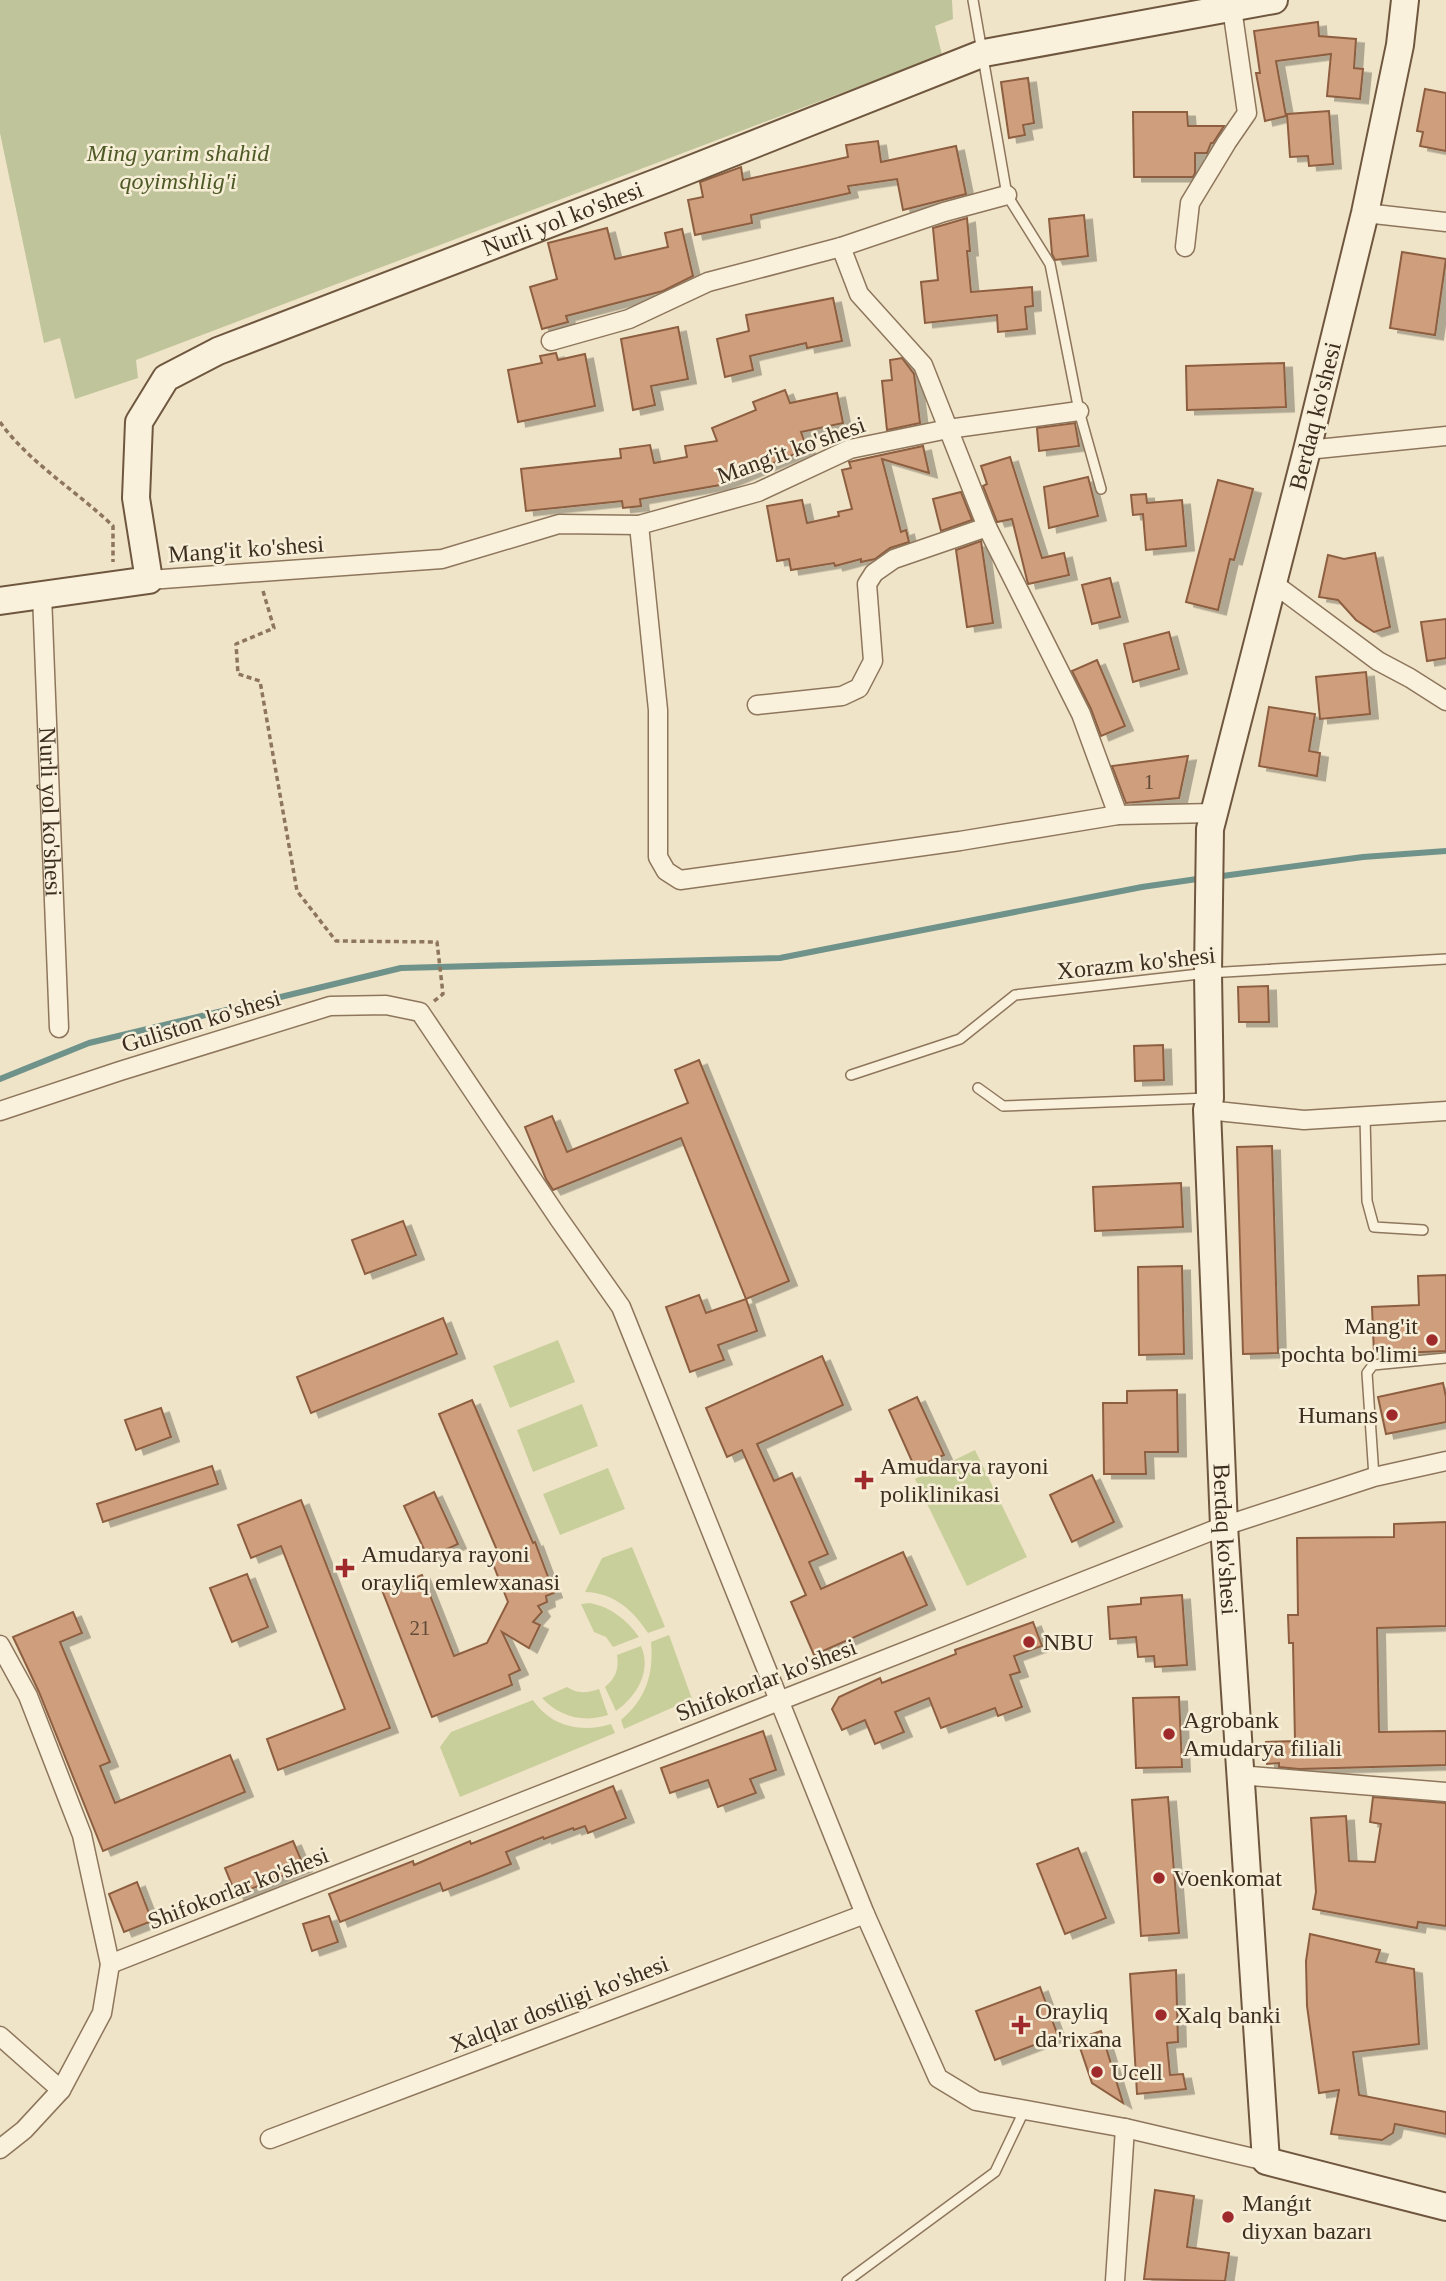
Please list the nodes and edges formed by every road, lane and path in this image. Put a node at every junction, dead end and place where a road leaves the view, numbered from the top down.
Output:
1 (973, 0) edge
2 (1274, 0) edge
3 (1405, 0) edge
4 (1232, 8) junction
5 (984, 53) junction
6 (1007, 195) junction
7 (1365, 213) junction
8 (1446, 222) edge
9 (841, 247) junction
10 (1185, 247) dead end
11 (551, 341) dead end
12 (1079, 411) junction
13 (0, 422) edge
14 (948, 429) junction
15 (1446, 436) edge
16 (1307, 450) junction
17 (1101, 489) dead end
18 (639, 525) junction
19 (987, 527) junction
20 (257, 572) junction
21 (149, 580) junction
22 (1273, 583) junction
23 (113, 587) junction
24 (42, 595) junction
25 (0, 601) edge
26 (1446, 701) edge
27 (757, 705) dead end
28 (1118, 815) junction
29 (1212, 821) junction
30 (1446, 959) edge
31 (1208, 973) junction
32 (443, 994) dead end
33 (59, 1028) dead end
34 (850, 1075) dead end
35 (978, 1088) dead end
36 (1208, 1104) junction
37 (0, 1111) edge
38 (1446, 1111) edge
39 (1365, 1116) junction
40 (1423, 1230) dead end
41 (1446, 1358) edge
42 (1446, 1461) edge
43 (1374, 1477) junction
44 (1224, 1526) junction
45 (0, 1645) edge
46 (781, 1701) junction
47 (1240, 1775) junction
48 (1446, 1792) edge
49 (865, 1914) junction
50 (110, 1964) junction
51 (0, 2036) edge
52 (61, 2090) junction
53 (1024, 2111) junction
54 (1125, 2128) junction
55 (270, 2139) dead end
56 (0, 2149) edge
57 (1266, 2161) junction
58 (1446, 2207) edge
59 (846, 2281) edge
60 (1115, 2281) edge

1 - 5 lane
2 - 4 main road, Nurli yol ko'shesi
3 - 7 main road, Berdaq ko'shesi
4 - 5 main road, Nurli yol ko'shesi
4 - 10 street
5 - 6 lane
5 - 21 main road, Nurli yol ko'shesi
6 - 9 street
6 - 12 lane
7 - 8 street
7 - 16 main road, Berdaq ko'shesi
9 - 11 street
9 - 14 street
12 - 14 street, Mang'it ko'shesi
12 - 17 lane
13 - 23 path
14 - 18 street, Mang'it ko'shesi
14 - 19 street
15 - 16 street
16 - 22 main road, Berdaq ko'shesi
18 - 20 street, Mang'it ko'shesi
18 - 28 street
19 - 27 street
19 - 28 street
20 - 21 street, Mang'it ko'shesi
20 - 32 path
21 - 23 main road
22 - 26 street
22 - 29 main road, Berdaq ko'shesi
23 - 24 main road
24 - 25 main road
24 - 33 street, Nurli yol ko'shesi
28 - 29 street
29 - 31 main road, Berdaq ko'shesi
30 - 31 lane, Xorazm ko'shesi
31 - 34 lane, Xorazm ko'shesi
31 - 36 main road, Berdaq ko'shesi
35 - 36 lane
36 - 39 street
36 - 44 main road, Berdaq ko'shesi
37 - 46 street, Guliston ko'shesi
38 - 39 street
39 - 40 lane
41 - 43 lane
42 - 43 street, Shifokorlar ko'shesi
43 - 44 street, Shifokorlar ko'shesi
44 - 46 street, Shifokorlar ko'shesi
44 - 47 main road, Berdaq ko'shesi
45 - 50 street
46 - 49 street
46 - 50 street, Shifokorlar ko'shesi
47 - 48 street
47 - 57 main road, Berdaq ko'shesi
49 - 53 street
49 - 55 street, Xalqlar dostligi ko'shesi
50 - 52 street
51 - 52 street
52 - 56 street
53 - 54 street
53 - 59 lane
54 - 57 street
54 - 60 street
57 - 58 main road

